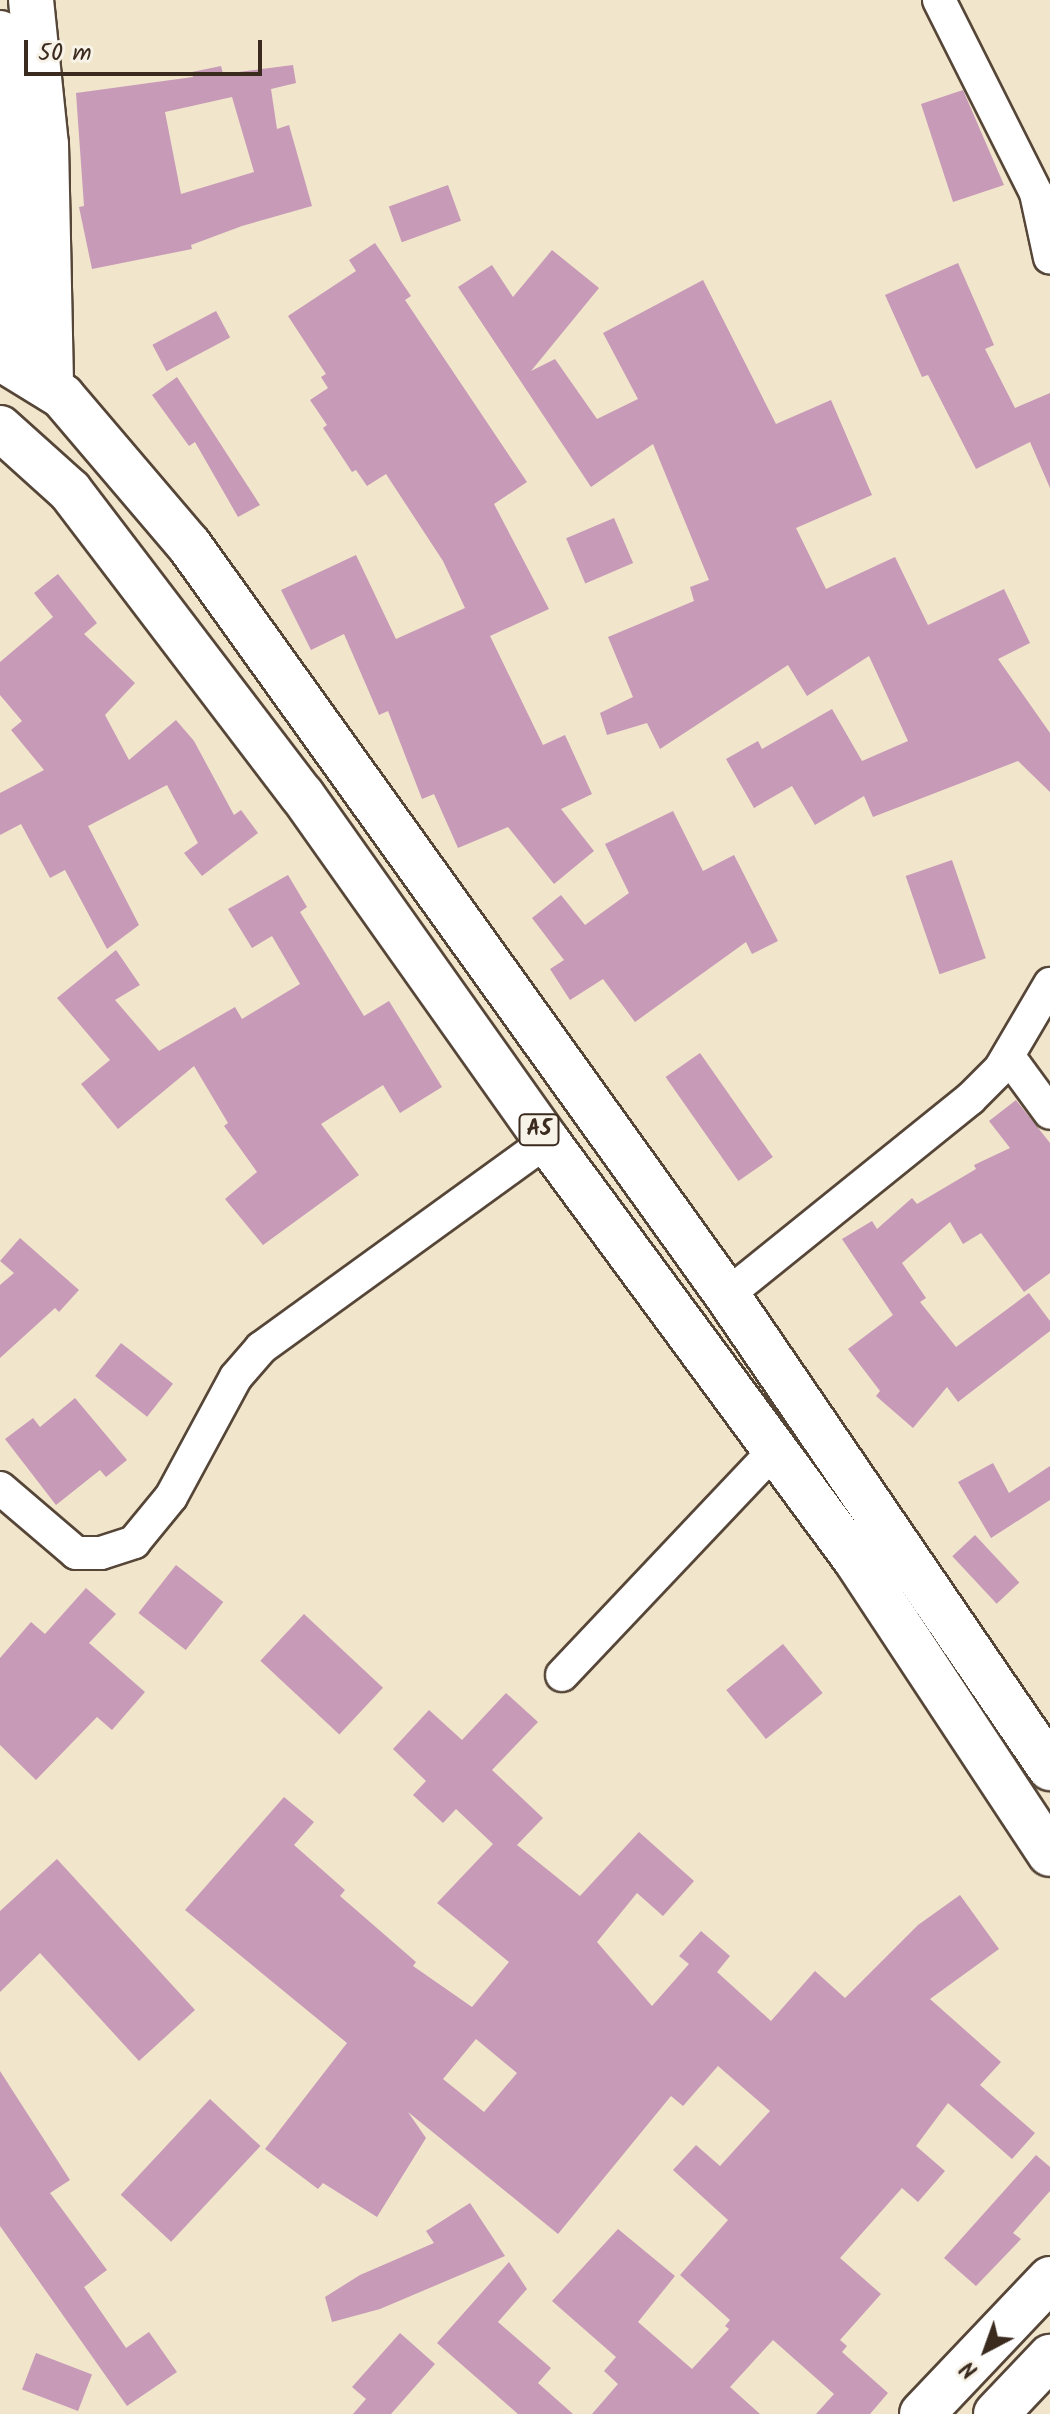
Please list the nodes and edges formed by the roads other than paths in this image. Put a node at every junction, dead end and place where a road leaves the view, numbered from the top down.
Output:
1 (31, 0) edge
2 (939, 0) edge
3 (0, 33) edge
4 (1050, 258) edge
5 (4, 360) edge
6 (51, 389) junction
7 (0, 428) edge
8 (346, 764) junction
9 (302, 795) junction
10 (1050, 984) edge
11 (1009, 1057) junction
12 (1050, 1113) edge
13 (547, 1141) junction
14 (727, 1295) junction
15 (775, 1450) junction
16 (0, 1488) edge
17 (562, 1675) dead end
18 (1050, 1768) edge
19 (1050, 1854) edge
20 (1050, 2279) edge
21 (1050, 2357) edge
22 (922, 2414) edge
23 (996, 2414) edge

1 - 6 main road
2 - 4 street
3 - 5 main road
5 - 6 main road, A5
6 - 8 main road, A5
7 - 9 main road, A5
8 - 9 main road
8 - 14 main road, A5
9 - 13 main road, A5
10 - 11 street
11 - 12 street
11 - 14 street
13 - 15 main road, A5
13 - 16 street
14 - 18 main road, A5
15 - 17 street
15 - 19 main road, A5
20 - 22 main road
21 - 23 main road

